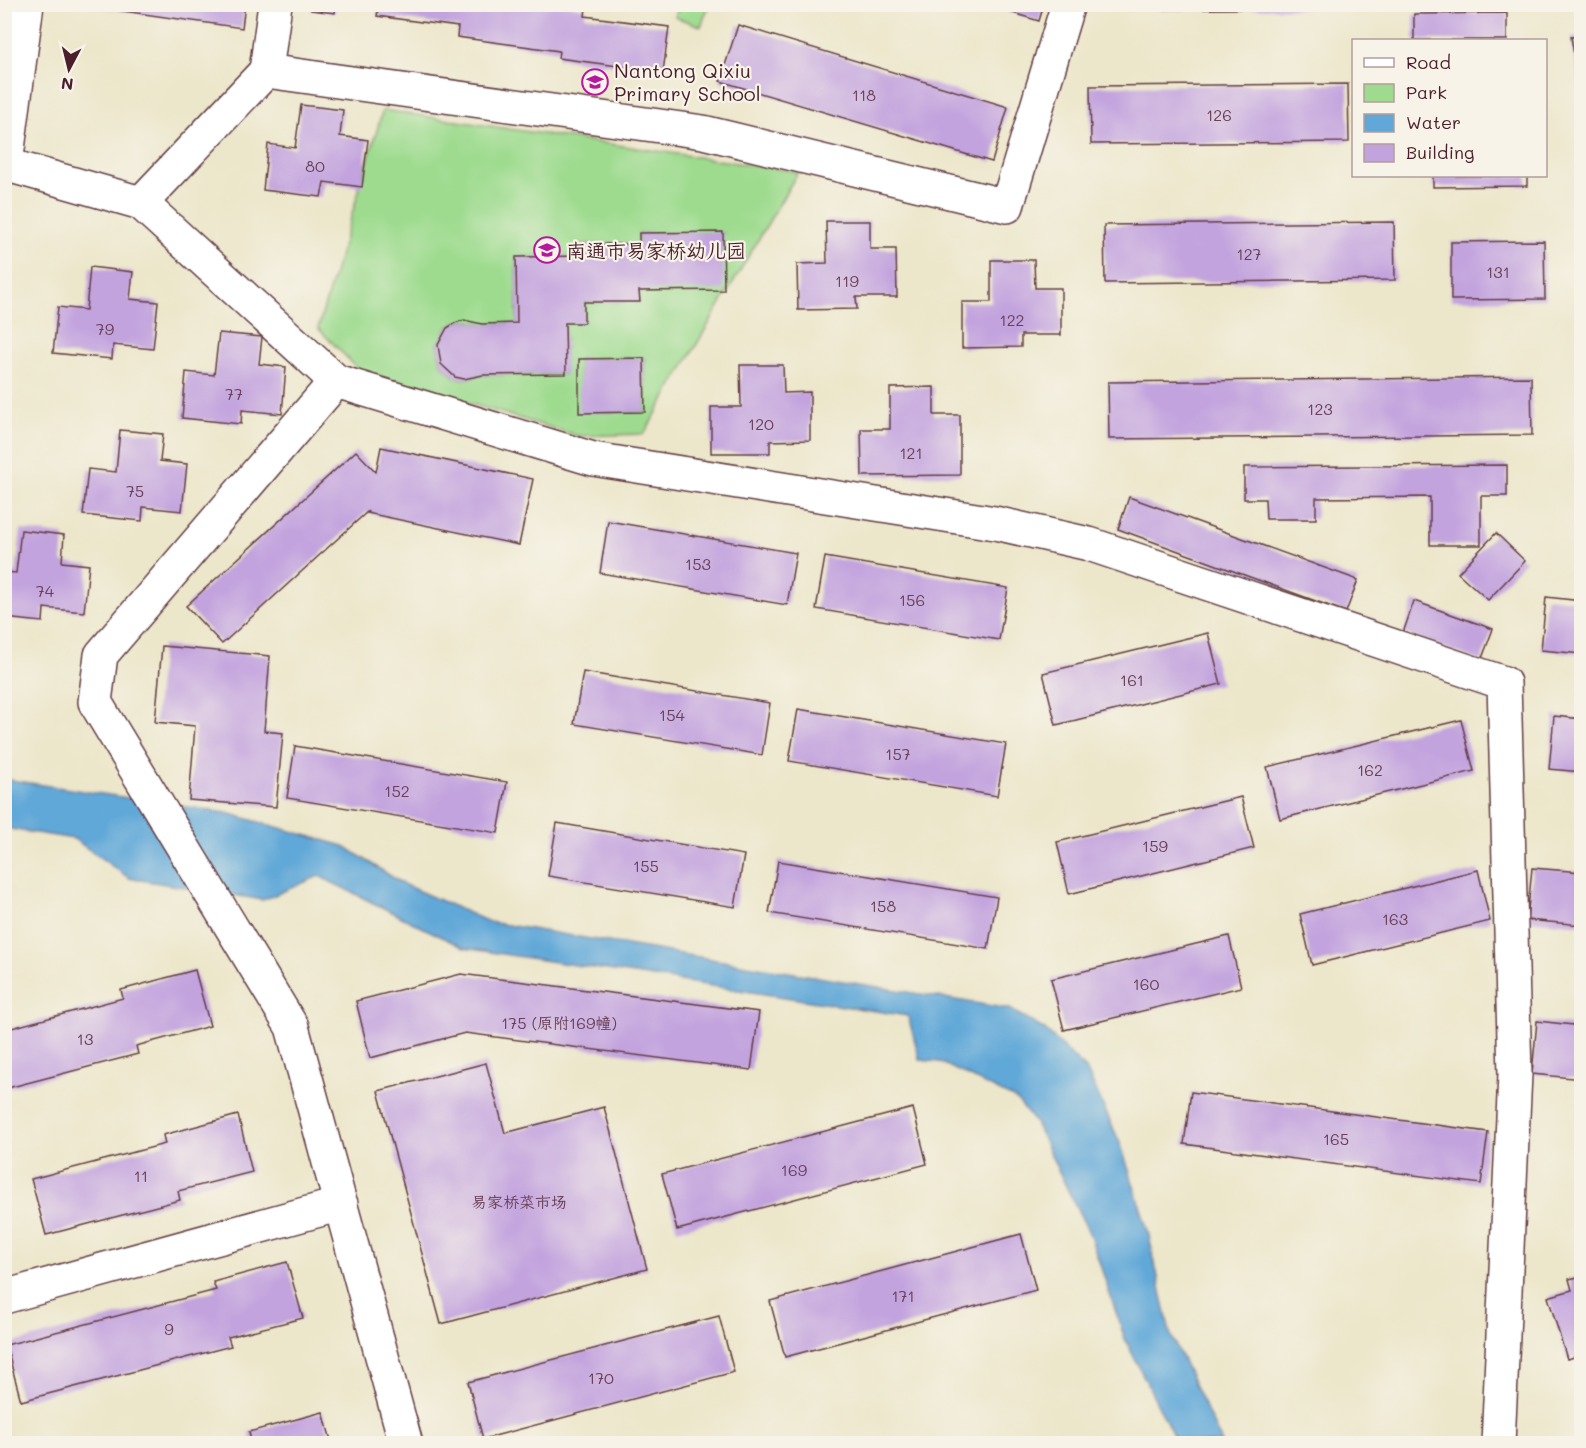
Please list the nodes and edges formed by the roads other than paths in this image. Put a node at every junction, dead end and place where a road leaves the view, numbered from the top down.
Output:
1 (27, 4) edge
2 (275, 4) edge
3 (1068, 4) edge
4 (266, 71) junction
5 (5, 164) edge
6 (141, 203) junction
7 (336, 381) junction
8 (340, 1204) junction
9 (4, 1297) edge
10 (406, 1443) edge
11 (1498, 1443) edge

1 - 5 street
2 - 4 street
3 - 4 street
4 - 6 street
5 - 6 street
6 - 7 street
7 - 8 street
7 - 11 street
8 - 9 street
8 - 10 street

